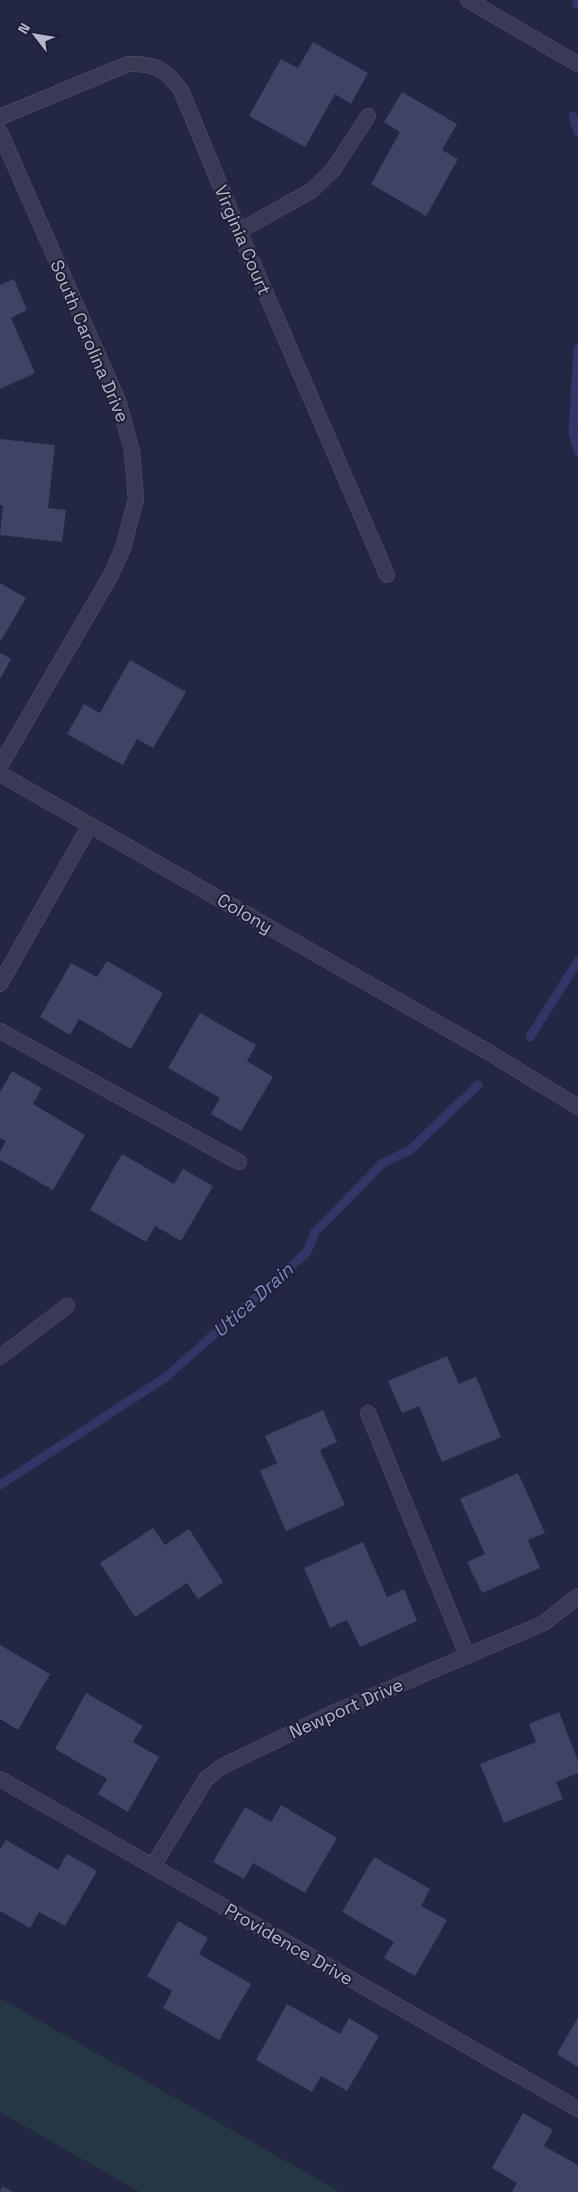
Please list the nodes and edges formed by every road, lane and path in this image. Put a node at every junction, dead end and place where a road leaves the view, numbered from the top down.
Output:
1 (468, 0) edge
2 (578, 64) edge
3 (368, 116) dead end
4 (0, 117) edge
5 (0, 132) edge
6 (239, 232) junction
7 (386, 575) dead end
8 (0, 766) edge
9 (0, 774) edge
10 (90, 825) junction
11 (0, 984) edge
12 (0, 1031) edge
13 (578, 1107) edge
14 (239, 1162) dead end
15 (67, 1306) dead end
16 (0, 1357) edge
17 (368, 1413) dead end
18 (578, 1596) edge
19 (467, 1655) junction
20 (0, 1779) edge
21 (153, 1866) junction
22 (578, 2109) edge

1 - 2 street
3 - 6 street
4 - 6 street, Virginia Court
5 - 8 street, South Carolina Drive
6 - 7 street, Virginia Court
9 - 10 street, Colony
10 - 11 street
10 - 13 street, Colony
12 - 14 street
15 - 16 street
17 - 19 street
18 - 19 street, Newport Drive
19 - 21 street, Newport Drive
20 - 21 street, Providence Drive
21 - 22 street, Providence Drive

